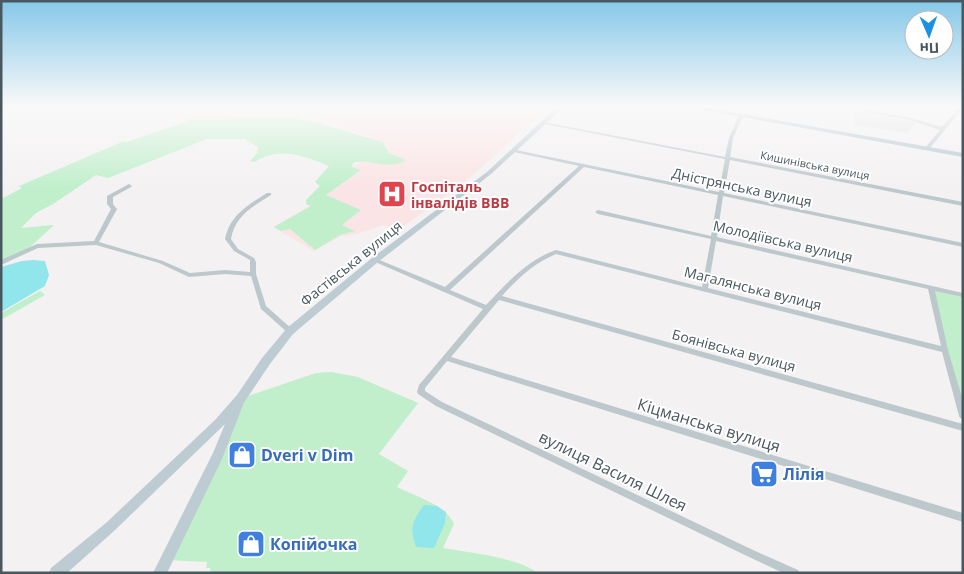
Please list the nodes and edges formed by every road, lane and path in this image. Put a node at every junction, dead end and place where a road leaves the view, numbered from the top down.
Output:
1 (535, 133) edge
2 (596, 133) edge
3 (733, 133) edge
4 (839, 133) edge
5 (939, 133) edge
6 (927, 148) junction
7 (516, 151) junction
8 (963, 155) edge
9 (727, 158) junction
10 (584, 165) junction
11 (129, 186) dead end
12 (269, 194) dead end
13 (721, 194) junction
14 (963, 204) edge
15 (598, 212) dead end
16 (715, 238) junction
17 (96, 243) junction
18 (963, 245) edge
19 (375, 260) junction
20 (1, 263) edge
21 (254, 274) junction
22 (705, 288) junction
23 (931, 288) junction
24 (447, 289) junction
25 (963, 296) edge
26 (498, 297) junction
27 (487, 308) junction
28 (290, 331) junction
29 (944, 350) junction
30 (446, 358) junction
31 (241, 398) junction
32 (963, 416) edge
33 (963, 428) edge
34 (963, 518) edge
35 (56, 573) edge
36 (160, 573) edge
37 (794, 573) edge

1 - 7 main road, Фастівська вулиця
2 - 9 street, Кишинівська вулиця
3 - 9 street
4 - 6 main road
5 - 6 street
6 - 8 main road
7 - 10 street, Дністрянська вулиця
7 - 19 main road, Фастівська вулиця
9 - 13 street
9 - 14 street, Кишинівська вулиця
10 - 13 street, Дністрянська вулиця
10 - 24 street
11 - 17 street
12 - 21 street
13 - 16 street
13 - 18 street, Дністрянська вулиця
15 - 16 street, Молодіївська вулиця
16 - 22 street
16 - 23 street, Молодіївська вулиця
17 - 20 street
17 - 21 street
19 - 24 street
19 - 28 main road, Фастівська вулиця
21 - 28 street
22 - 26 street, Магалянська вулиця
22 - 29 street, Магалянська вулиця
23 - 25 street, Молодіївська вулиця
23 - 29 street
24 - 27 street
26 - 27 street
26 - 33 street, Боянівська вулиця
27 - 30 street
28 - 31 main road, Фастівська вулиця
29 - 32 street
30 - 34 street, Кіцманська вулиця
30 - 37 street, вулиця Василя Шлея
31 - 35 main road, Фастівська вулиця
31 - 36 main road, Фастівська вулиця

